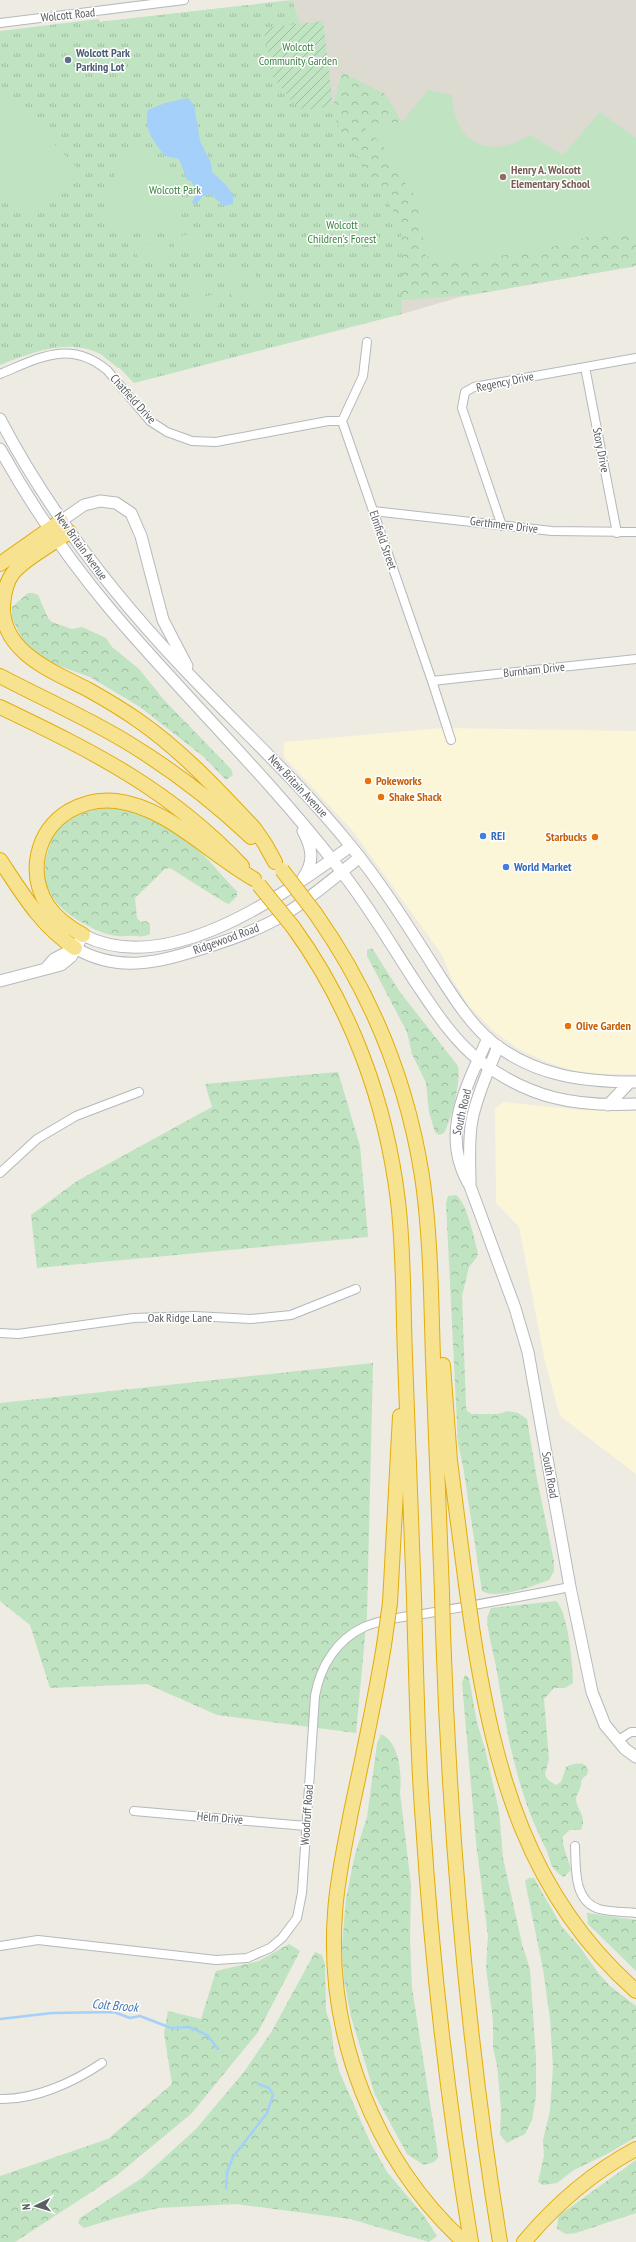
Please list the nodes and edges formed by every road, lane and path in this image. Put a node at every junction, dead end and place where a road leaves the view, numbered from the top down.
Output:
1 (184, 0) edge
2 (0, 23) edge
3 (367, 342) dead end
4 (636, 358) edge
5 (585, 367) junction
6 (0, 374) edge
7 (0, 419) edge
8 (342, 421) junction
9 (0, 449) edge
10 (373, 511) junction
11 (502, 526) junction
12 (60, 531) junction
13 (636, 532) edge
14 (617, 533) junction
15 (0, 564) edge
16 (636, 659) edge
17 (0, 676) edge
18 (432, 681) junction
19 (198, 684) junction
20 (0, 707) edge
21 (451, 740) dead end
22 (294, 815) junction
23 (351, 846) junction
24 (360, 857) junction
25 (0, 860) edge
26 (332, 860) junction
27 (278, 866) junction
28 (342, 872) junction
29 (256, 882) junction
30 (297, 883) junction
31 (82, 936) junction
32 (74, 948) junction
33 (0, 981) edge
34 (488, 1038) junction
35 (498, 1046) junction
36 (479, 1060) junction
37 (490, 1068) junction
38 (633, 1082) edge
39 (139, 1092) dead end
40 (636, 1104) edge
41 (608, 1105) junction
42 (0, 1173) edge
43 (470, 1186) junction
44 (430, 1278) junction
45 (356, 1289) dead end
46 (0, 1333) edge
47 (407, 1395) junction
48 (570, 1588) junction
49 (636, 1732) edge
50 (617, 1740) junction
51 (636, 1757) edge
52 (134, 1811) dead end
53 (306, 1826) junction
54 (575, 1846) dead end
55 (636, 1913) edge
56 (0, 1946) edge
57 (636, 1991) edge
58 (102, 2064) dead end
59 (0, 2099) edge
60 (636, 2149) edge
61 (464, 2242) edge
62 (471, 2242) edge
63 (500, 2242) edge
64 (524, 2242) edge

1 - 2 street, Wolcott Road
3 - 8 street
4 - 5 street, Regency Drive
5 - 11 street, Regency Drive
5 - 14 street, Story Drive
6 - 8 street, Chatfield Drive
7 - 12 main road, New Britain Avenue
8 - 10 street, Elmfield Street
9 - 12 main road, New Britain Avenue
10 - 11 street, Gerthmere Drive
10 - 18 street, Elmfield Street
11 - 14 street, Gerthmere Drive
12 - 15 highway
12 - 19 main road, New Britain Avenue
12 - 19 main road
12 - 22 main road, New Britain Avenue
12 - 27 highway
13 - 14 street, Gerthmere Drive
16 - 18 street, Burnham Drive
17 - 27 highway
18 - 21 street, Elmfield Street
19 - 23 main road, New Britain Avenue
20 - 29 highway
22 - 26 main road, New Britain Avenue
22 - 30 main road
23 - 24 main road, New Britain Avenue
23 - 26 main road, Ridgewood Road
24 - 28 main road, Ridgewood Road
24 - 34 main road, New Britain Avenue
25 - 32 highway
26 - 28 main road, New Britain Avenue
26 - 30 main road, Ridgewood Road
27 - 44 highway, bridge
28 - 32 main road, Ridgewood Road
28 - 36 main road, New Britain Avenue
29 - 31 highway
29 - 47 highway, bridge
30 - 31 main road, Ridgewood Road
31 - 32 main road
32 - 33 main road
34 - 35 main road, New Britain Avenue
34 - 36 main road, South Road
35 - 37 main road, South Road
35 - 38 main road, New Britain Avenue
36 - 37 main road, New Britain Avenue
36 - 43 main road, South Road
37 - 41 main road, New Britain Avenue
37 - 43 main road, South Road
38 - 41 main road
39 - 42 street
40 - 41 main road, New Britain Avenue
43 - 48 main road, South Road
44 - 57 highway, bridge
44 - 63 highway, bridge
45 - 46 street, Oak Ridge Lane
47 - 61 highway, bridge
47 - 62 highway, bridge
48 - 50 main road, South Road
48 - 53 street, Woodruff Road
49 - 50 street
50 - 51 main road, South Road
52 - 53 street, Helm Drive
53 - 56 street, Woodruff Road
54 - 55 street
58 - 59 street
60 - 64 highway

